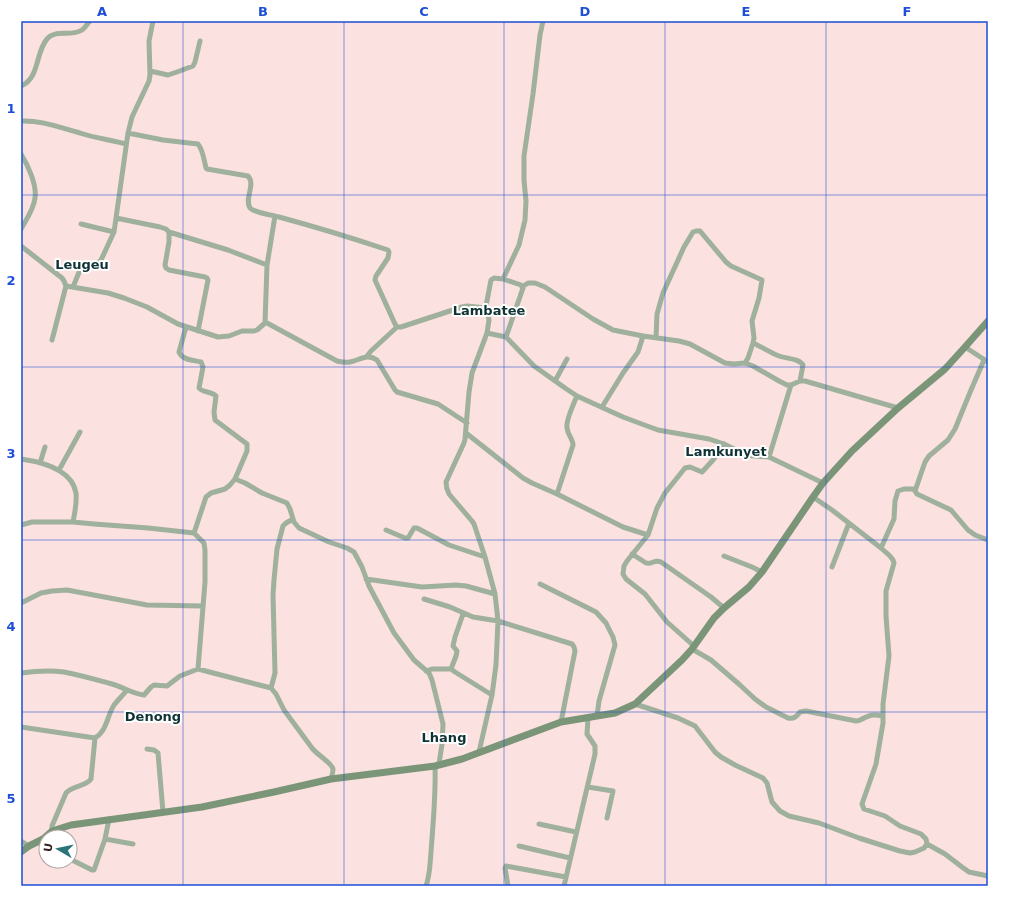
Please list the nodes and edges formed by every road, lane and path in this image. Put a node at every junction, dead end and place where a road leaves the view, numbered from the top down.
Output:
1 (90, 21) edge
2 (153, 21) edge
3 (543, 21) edge
4 (200, 41) dead end
5 (150, 71) junction
6 (21, 86) edge
7 (21, 121) edge
8 (128, 133) junction
9 (126, 144) junction
10 (21, 154) edge
11 (276, 216) junction
12 (116, 218) junction
13 (81, 224) dead end
14 (21, 230) edge
15 (114, 232) junction
16 (168, 232) junction
17 (21, 246) edge
18 (267, 265) junction
19 (503, 279) junction
20 (66, 286) junction
21 (73, 287) junction
22 (522, 287) junction
23 (486, 308) junction
24 (988, 321) edge
25 (265, 323) junction
26 (186, 327) junction
27 (397, 327) junction
28 (198, 331) junction
29 (487, 333) junction
30 (643, 336) junction
31 (506, 337) junction
32 (656, 338) junction
33 (52, 340) dead end
34 (753, 343) junction
35 (966, 347) junction
36 (367, 356) junction
37 (567, 359) dead end
38 (986, 361) edge
39 (745, 363) junction
40 (555, 381) junction
41 (800, 381) junction
42 (791, 385) junction
43 (577, 396) junction
44 (602, 407) junction
45 (898, 408) junction
46 (467, 423) junction
47 (80, 432) dead end
48 (466, 434) junction
49 (724, 444) junction
50 (45, 447) dead end
51 (769, 457) junction
52 (21, 459) edge
53 (40, 463) junction
54 (59, 470) junction
55 (235, 479) junction
56 (823, 483) junction
57 (916, 489) junction
58 (557, 494) junction
59 (813, 497) junction
60 (293, 519) junction
61 (73, 522) junction
62 (849, 523) junction
63 (21, 525) edge
64 (386, 530) dead end
65 (194, 534) junction
66 (648, 535) junction
67 (988, 540) edge
68 (881, 548) junction
69 (632, 554) junction
70 (485, 556) junction
71 (724, 556) dead end
72 (832, 567) dead end
73 (762, 572) junction
74 (366, 579) junction
75 (540, 584) dead end
76 (495, 594) junction
77 (424, 599) dead end
78 (21, 603) edge
79 (203, 606) junction
80 (724, 608) junction
81 (463, 614) junction
82 (498, 621) junction
83 (693, 647) junction
84 (198, 669) junction
85 (451, 669) junction
86 (426, 671) junction
87 (21, 673) edge
88 (270, 688) junction
89 (127, 690) junction
90 (492, 695) junction
91 (635, 704) junction
92 (597, 716) junction
93 (883, 716) junction
94 (588, 718) junction
95 (561, 722) junction
96 (21, 727) edge
97 (96, 738) junction
98 (147, 749) dead end
99 (479, 752) junction
100 (437, 765) junction
101 (331, 779) junction
102 (588, 787) junction
103 (163, 812) junction
104 (607, 818) dead end
105 (108, 819) junction
106 (539, 824) dead end
107 (52, 829) edge
108 (64, 829) edge
109 (576, 832) junction
110 (105, 839) junction
111 (21, 841) edge
112 (38, 842) edge
113 (133, 844) dead end
114 (927, 844) junction
115 (29, 846) junction
116 (519, 846) dead end
117 (21, 852) edge
118 (570, 858) junction
119 (78, 863) edge
120 (988, 876) edge
121 (566, 877) junction
122 (426, 886) edge
123 (508, 886) edge
124 (564, 886) edge

1 - 6 street
2 - 5 street
3 - 19 street
4 - 5 street
5 - 8 street
7 - 9 street
8 - 9 street
8 - 11 street
9 - 12 street
10 - 14 street
11 - 18 street
11 - 27 street
12 - 15 street
12 - 16 street
13 - 15 street
15 - 21 street
16 - 18 street
16 - 28 street
17 - 20 street
18 - 25 street
19 - 22 street
19 - 23 street
20 - 21 street
20 - 33 street
21 - 26 street
22 - 30 street
22 - 31 street
23 - 27 street
23 - 29 street
24 - 35 street
25 - 28 street
25 - 36 street
26 - 28 street
26 - 55 street
27 - 36 street
29 - 31 street
29 - 46 street
30 - 32 street
30 - 44 street
31 - 40 street
32 - 34 street
32 - 39 street
34 - 39 street
34 - 41 street
35 - 38 street
35 - 45 street
36 - 46 street
37 - 40 street
38 - 57 street
39 - 42 street
40 - 43 street
41 - 42 street
41 - 45 street
42 - 51 street
43 - 44 street
43 - 58 street
44 - 49 street
45 - 56 street
46 - 48 street
47 - 54 street
48 - 58 street
48 - 70 street
49 - 51 street
49 - 66 street
50 - 53 street
51 - 56 street
52 - 53 street
53 - 54 street
54 - 61 street
55 - 60 street
55 - 65 street
56 - 59 street
57 - 67 street
57 - 68 street
58 - 66 street
59 - 62 street
59 - 73 street
60 - 74 street
60 - 88 street
61 - 63 street
61 - 65 street
62 - 68 street
62 - 72 street
64 - 70 street
65 - 79 street
66 - 69 street
68 - 93 street
69 - 80 street
69 - 83 street
70 - 76 street
71 - 73 street
73 - 80 street
74 - 76 street
74 - 86 street
75 - 92 street
76 - 82 street
77 - 81 street
78 - 79 street
79 - 84 street
80 - 83 street
81 - 82 street
81 - 85 street
82 - 90 street
82 - 95 street
83 - 91 street
83 - 93 street
84 - 88 street
84 - 89 street
85 - 86 street
85 - 90 street
86 - 100 street
87 - 89 street
88 - 101 street
89 - 97 street
90 - 99 street
91 - 92 street
91 - 114 street
92 - 94 street
93 - 114 street
94 - 95 street
94 - 102 street
95 - 99 street
96 - 97 street
97 - 107 street
98 - 103 street
99 - 100 street
100 - 101 street
100 - 122 street
101 - 103 street
102 - 104 street
102 - 109 street
103 - 105 street
105 - 108 street
105 - 110 street
106 - 109 street
109 - 118 street
110 - 113 street
110 - 119 street
111 - 115 street
112 - 115 street
114 - 120 street
115 - 117 street
116 - 118 street
118 - 121 street
121 - 123 street
121 - 124 street

